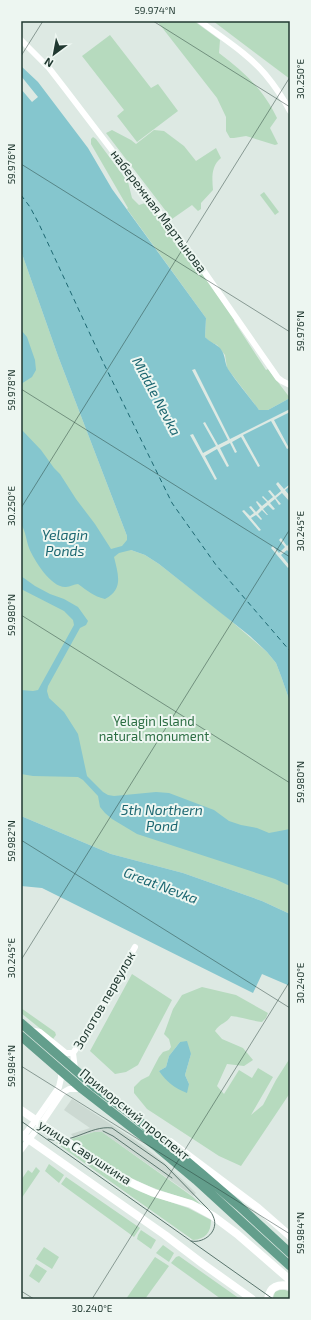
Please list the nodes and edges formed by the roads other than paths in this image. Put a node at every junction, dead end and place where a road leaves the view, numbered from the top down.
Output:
1 (200, 21) edge
2 (21, 40) edge
3 (290, 111) edge
4 (290, 385) edge
5 (135, 947) dead end
6 (21, 1023) edge
7 (29, 1030) junction
8 (21, 1036) edge
9 (73, 1053) junction
10 (61, 1070) junction
11 (75, 1070) junction
12 (82, 1089) junction
13 (21, 1110) edge
14 (132, 1115) junction
15 (38, 1122) junction
16 (23, 1137) edge
17 (21, 1150) edge
18 (236, 1209) junction
19 (290, 1236) edge
20 (290, 1253) edge
21 (290, 1266) edge
22 (290, 1280) edge
23 (290, 1286) edge
24 (252, 1299) edge
25 (268, 1299) edge

1 - 3 street
2 - 4 street, набережная Мартынова
5 - 9 street, Золотов переулок
6 - 7 main road, Приморский проспект
7 - 9 street, Золотов переулок
7 - 11 main road, Приморский проспект
8 - 10 main road, Приморский проспект
9 - 11 street, Золотов переулок
10 - 12 main road, Приморский проспект
10 - 15 street
11 - 14 main road, Приморский проспект
12 - 15 street
12 - 18 main road, Приморский проспект
13 - 15 main road, улица Савушкина
14 - 18 main road, Приморский проспект
14 - 19 main road, Приморский проспект
15 - 16 street
15 - 22 main road, улица Савушкина
16 - 17 street
16 - 24 main road, улица Савушкина
18 - 20 main road
18 - 21 main road
23 - 25 main road

